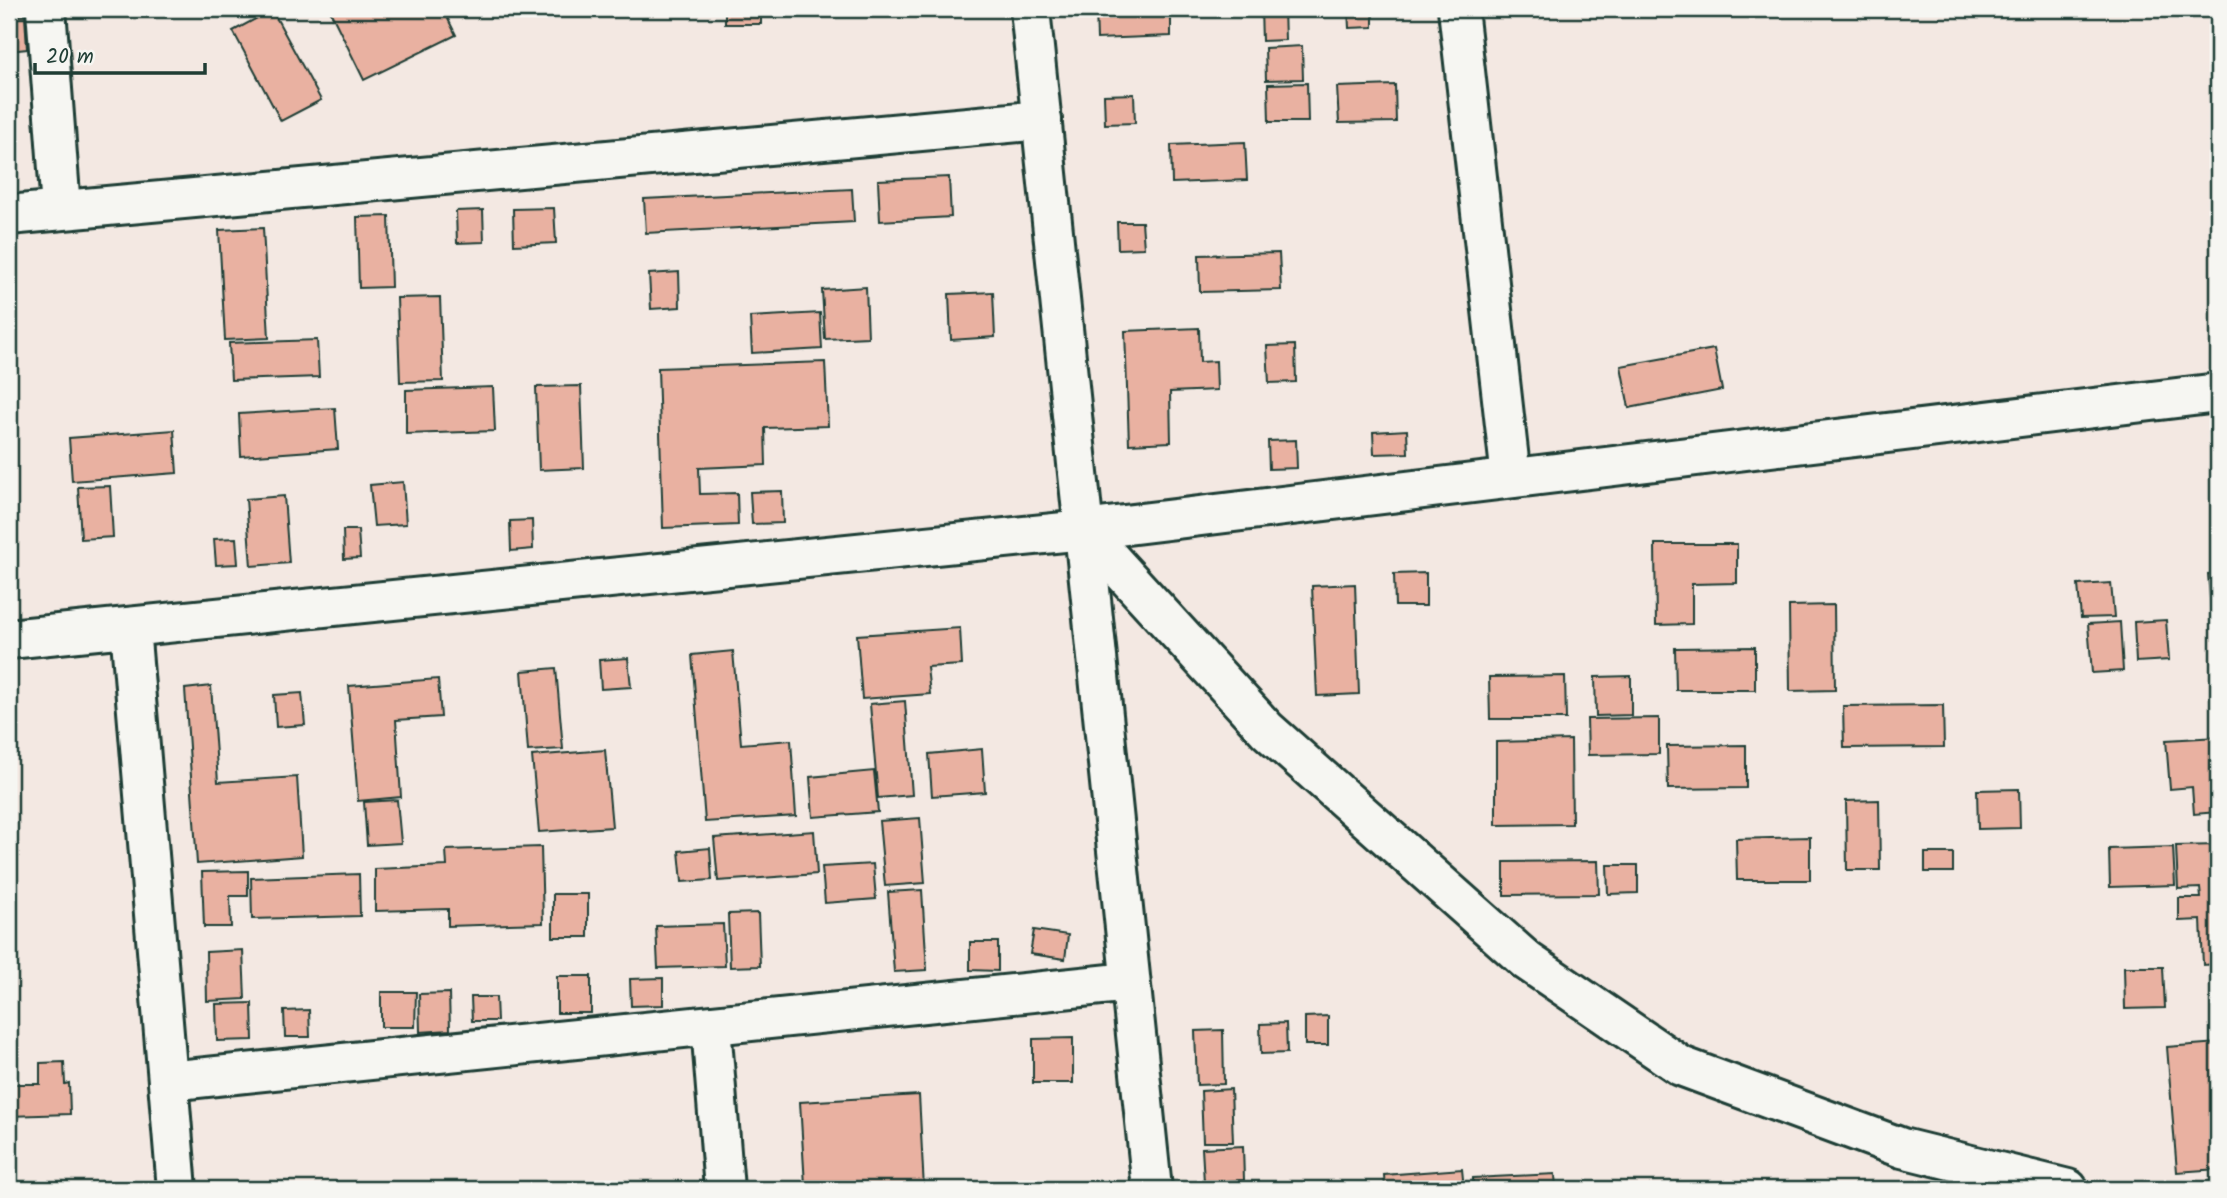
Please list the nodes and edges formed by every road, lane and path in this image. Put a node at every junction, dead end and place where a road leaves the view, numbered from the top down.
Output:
1 (46, 9) edge
2 (1030, 9) edge
3 (1458, 9) edge
4 (1042, 120) junction
5 (61, 209) junction
6 (9, 215) edge
7 (2218, 393) edge
8 (1511, 478) junction
9 (1084, 530) junction
10 (130, 627) junction
11 (9, 639) edge
12 (1130, 982) junction
13 (711, 1026) junction
14 (168, 1081) junction
15 (177, 1189) edge
16 (724, 1189) edge
17 (1152, 1189) edge
18 (2068, 1189) edge

1 - 5 street
2 - 4 street
3 - 8 street
4 - 5 street
4 - 9 street
5 - 6 street
7 - 8 street
8 - 9 street
9 - 10 street
9 - 12 street
9 - 18 street
10 - 11 street
10 - 14 street
12 - 13 street
12 - 17 street
13 - 14 street
13 - 16 street
14 - 15 street

